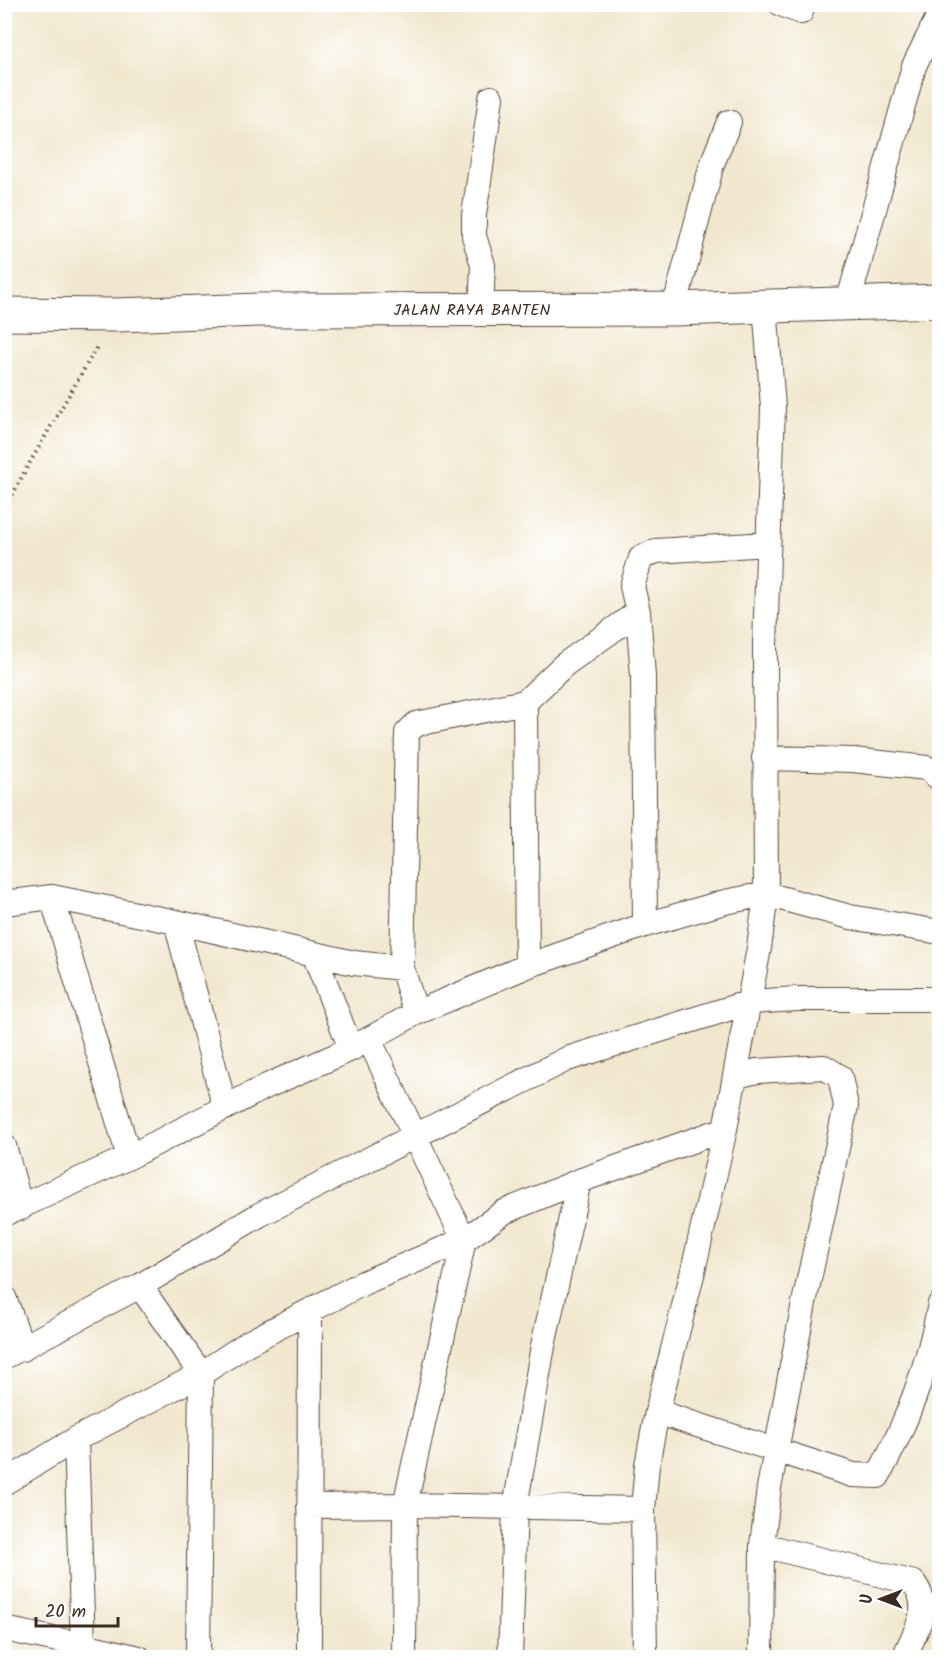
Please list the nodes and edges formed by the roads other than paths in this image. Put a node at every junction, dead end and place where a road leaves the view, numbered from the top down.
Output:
1 (939, 13) edge
2 (491, 98) dead end
3 (729, 122) dead end
4 (939, 302) edge
5 (848, 303) junction
6 (765, 306) junction
7 (674, 309) junction
8 (481, 311) junction
9 (4, 314) edge
10 (768, 544) junction
11 (638, 612) junction
12 (525, 702) junction
13 (764, 758) junction
14 (939, 779) edge
15 (766, 894) junction
16 (52, 897) junction
17 (4, 903) edge
18 (176, 922) junction
19 (645, 925) junction
20 (939, 932) edge
21 (314, 954) junction
22 (527, 966) junction
23 (402, 968) junction
24 (939, 999) edge
25 (750, 1002) junction
26 (416, 1013) junction
27 (360, 1044) junction
28 (736, 1076) junction
29 (225, 1108) junction
30 (725, 1129) junction
31 (414, 1134) junction
32 (4, 1146) edge
33 (129, 1157) junction
34 (579, 1181) junction
35 (13, 1211) edge
36 (464, 1240) junction
37 (140, 1286) junction
38 (4, 1297) edge
39 (939, 1304) edge
40 (310, 1311) junction
41 (936, 1345) edge
42 (14, 1353) edge
43 (201, 1374) junction
44 (657, 1412) junction
45 (76, 1439) junction
46 (776, 1448) junction
47 (4, 1483) edge
48 (405, 1504) junction
49 (309, 1506) junction
50 (515, 1507) junction
51 (643, 1509) junction
52 (762, 1545) junction
53 (931, 1596) edge
54 (4, 1629) edge
55 (83, 1645) junction
56 (139, 1658) edge
57 (198, 1658) edge
58 (309, 1658) edge
59 (404, 1658) edge
60 (510, 1658) edge
61 (645, 1658) edge
62 (761, 1658) edge
63 (904, 1658) edge

1 - 5 street
2 - 8 street
3 - 7 street
4 - 5 main road, JALAN RAYA BANTEN
5 - 6 main road, JALAN RAYA BANTEN
6 - 7 main road, JALAN RAYA BANTEN
6 - 10 street
7 - 8 main road, JALAN RAYA BANTEN
8 - 9 main road, JALAN RAYA BANTEN
10 - 11 street
10 - 13 street
11 - 12 street
11 - 19 street
12 - 22 street
12 - 23 street
13 - 14 street
13 - 15 street
15 - 19 street
15 - 20 street
15 - 25 street
16 - 17 street
16 - 18 street
16 - 33 street
18 - 21 street
18 - 29 street
19 - 22 street
21 - 23 street
21 - 27 street
22 - 26 street
23 - 26 street
24 - 25 street
25 - 28 street
25 - 31 street
26 - 27 street
27 - 29 street
27 - 31 street
28 - 30 street
28 - 46 street
29 - 33 street
30 - 34 street
30 - 44 street
31 - 36 street
31 - 37 street
32 - 35 street
33 - 35 street
34 - 36 street
34 - 50 street
36 - 40 street
36 - 48 street
37 - 42 street
37 - 43 street
38 - 42 street
39 - 41 street
40 - 43 street
40 - 49 street
41 - 46 street
43 - 45 street
43 - 57 street
44 - 46 street
44 - 51 street
45 - 47 street
45 - 55 street
46 - 52 street
48 - 49 street
48 - 50 street
48 - 59 street
49 - 58 street
50 - 51 street
50 - 60 street
51 - 61 street
52 - 53 street
52 - 62 street
53 - 63 street
54 - 55 street
55 - 56 street

